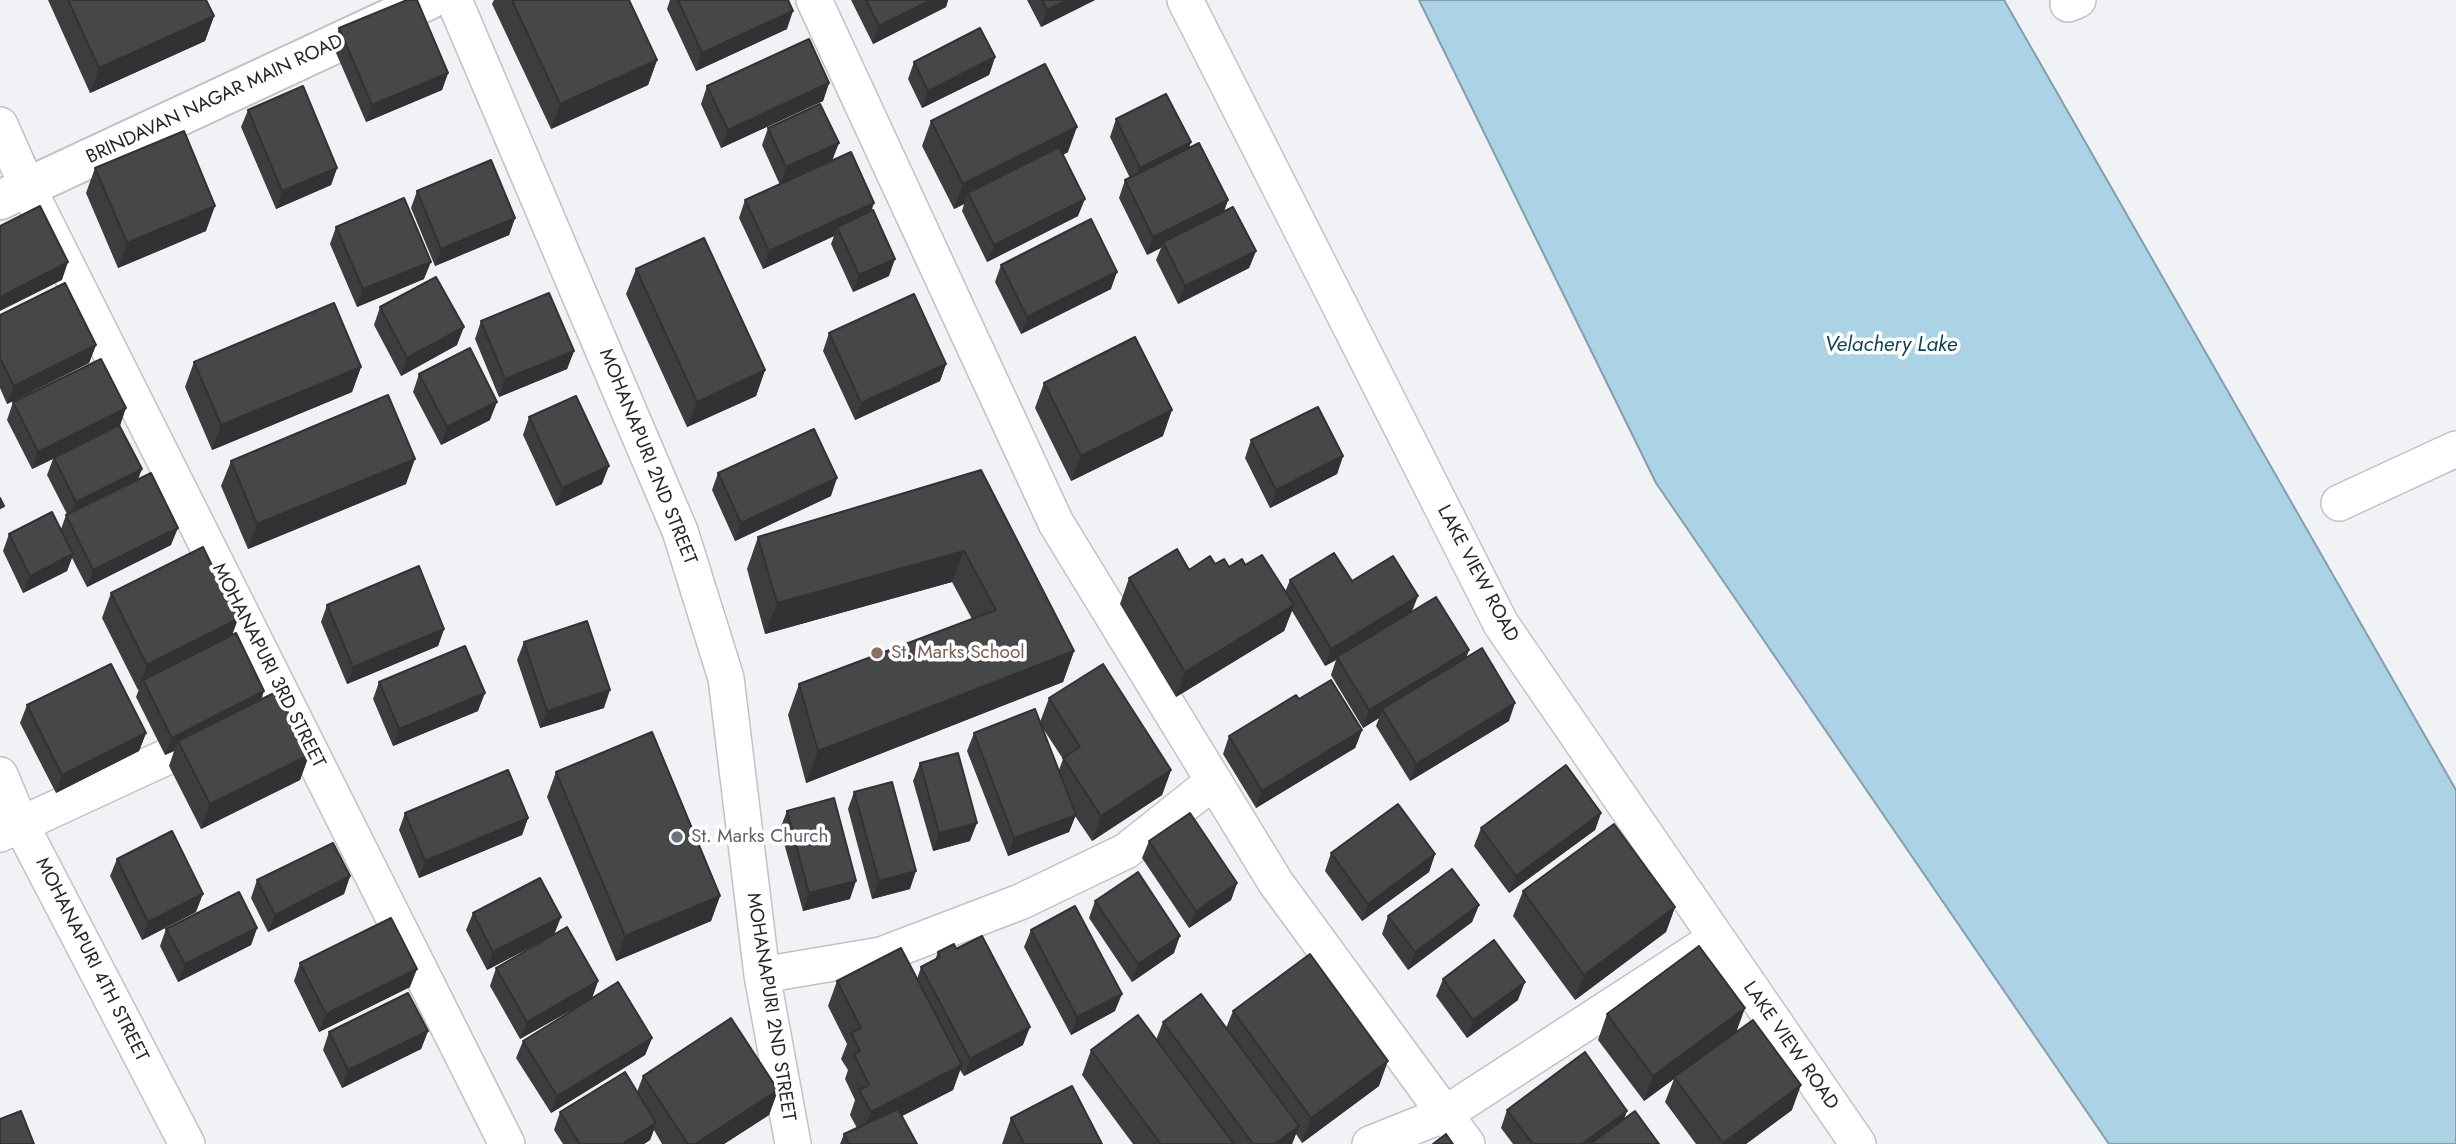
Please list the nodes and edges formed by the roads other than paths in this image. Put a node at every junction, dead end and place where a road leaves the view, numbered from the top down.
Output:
1 (429, 0) edge
2 (454, 0) edge
3 (814, 0) edge
4 (1185, 0) edge
5 (0, 125) edge
6 (14, 194) edge
7 (2456, 449) edge
8 (2339, 503) dead end
9 (265, 712) junction
10 (0, 775) edge
11 (1214, 781) junction
12 (11, 830) edge
13 (1716, 938) junction
14 (762, 975) junction
15 (1445, 1114) junction
16 (187, 1144) edge
17 (507, 1144) edge
18 (793, 1144) edge
19 (1370, 1144) edge
20 (1467, 1144) edge
21 (1858, 1144) edge

1 - 6 street, BRINDAVAN NAGAR MAIN ROAD
2 - 14 street, MOHANAPURI 2ND STREET
3 - 11 street
4 - 13 street, LAKE VIEW ROAD
5 - 6 street, MOHANAPURI 3RD STREET
6 - 9 street, MOHANAPURI 3RD STREET
7 - 8 street
9 - 12 street
9 - 17 street, MOHANAPURI 3RD STREET
10 - 12 street, MOHANAPURI 4TH STREET
11 - 14 street
11 - 15 street
12 - 16 street, MOHANAPURI 4TH STREET
13 - 15 street
13 - 21 street, LAKE VIEW ROAD
14 - 18 street, MOHANAPURI 2ND STREET
15 - 19 street
15 - 20 street

